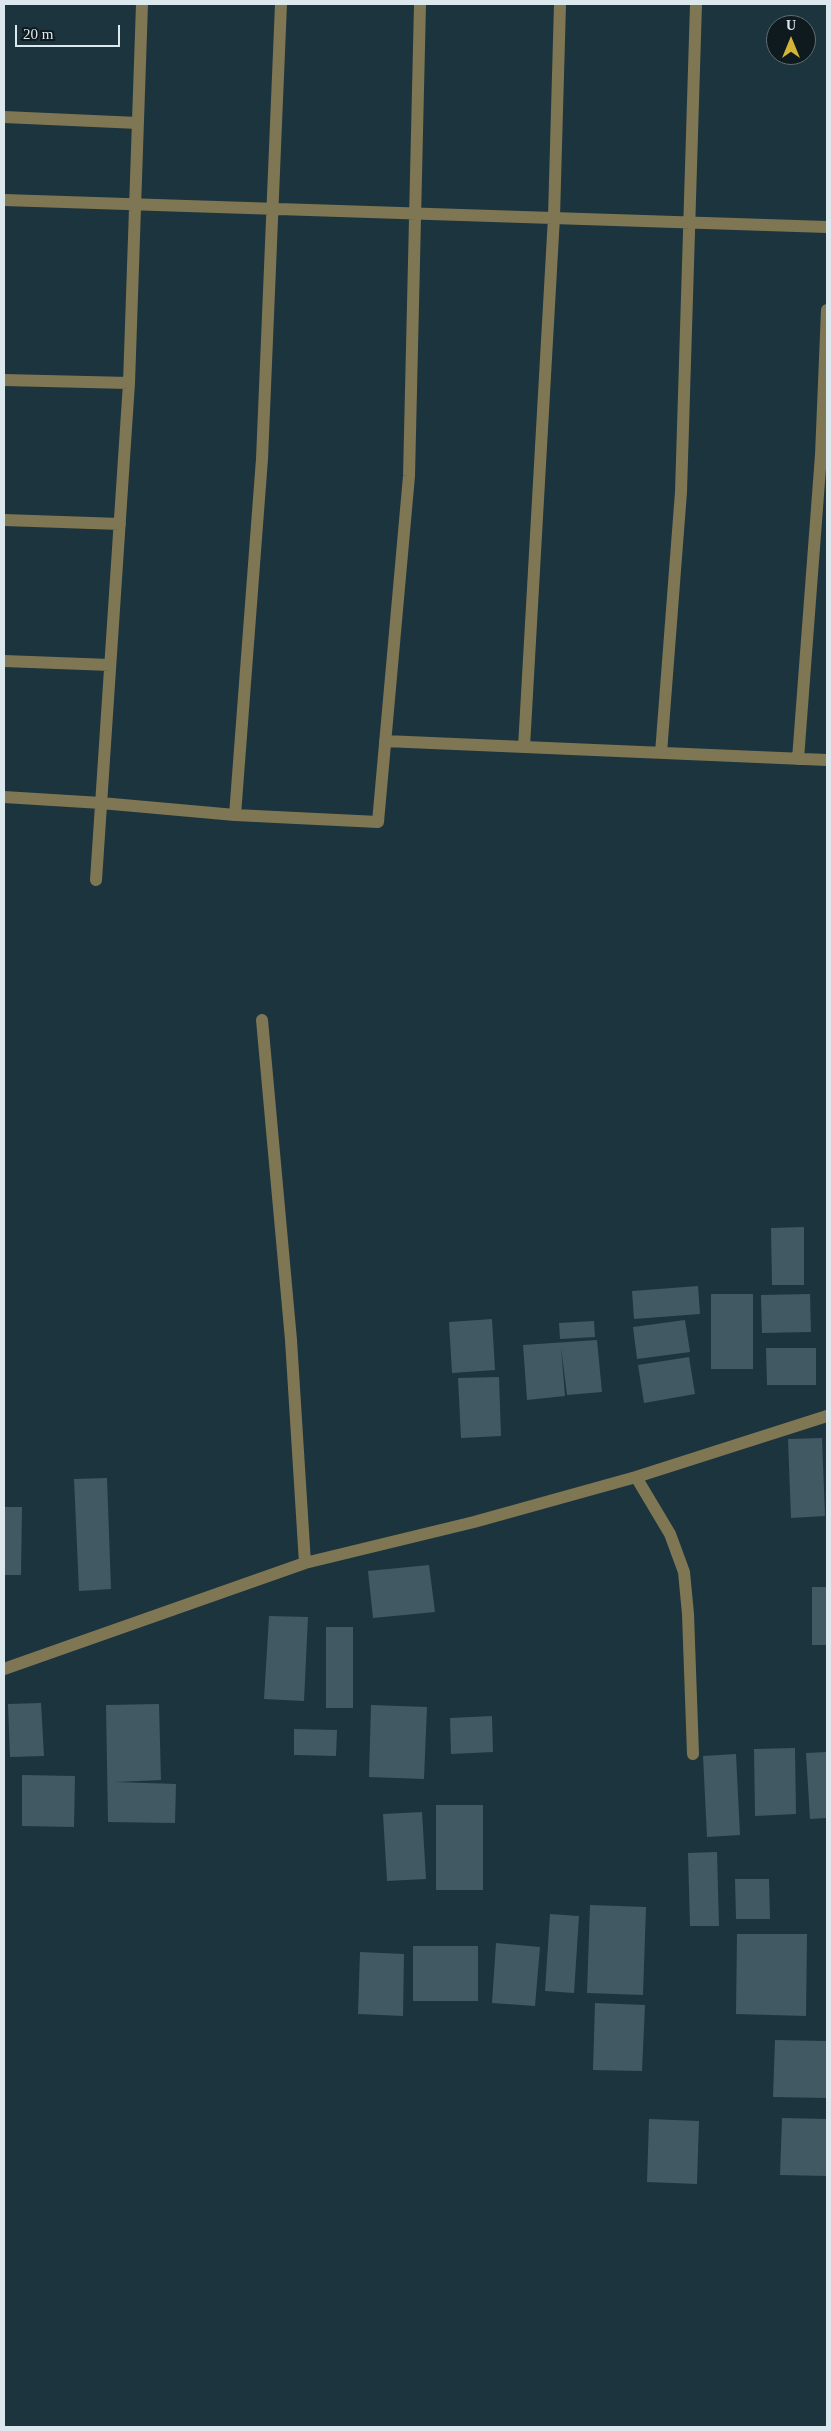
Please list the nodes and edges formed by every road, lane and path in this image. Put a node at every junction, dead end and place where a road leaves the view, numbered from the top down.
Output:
1 (142, 4) edge
2 (281, 4) edge
3 (420, 4) edge
4 (560, 4) edge
5 (696, 4) edge
6 (4, 117) edge
7 (138, 122) junction
8 (4, 200) edge
9 (135, 204) junction
10 (273, 208) junction
11 (415, 212) junction
12 (554, 217) junction
13 (689, 222) junction
14 (827, 227) edge
15 (827, 310) edge
16 (4, 380) edge
17 (129, 384) junction
18 (4, 520) edge
19 (120, 524) junction
20 (4, 660) edge
21 (110, 665) junction
22 (385, 741) junction
23 (524, 747) junction
24 (662, 753) junction
25 (798, 759) junction
26 (827, 760) edge
27 (4, 797) edge
28 (101, 803) junction
29 (235, 815) junction
30 (96, 880) dead end
31 (262, 1020) dead end
32 (827, 1416) edge
33 (636, 1477) junction
34 (305, 1563) junction
35 (4, 1669) edge
36 (693, 1754) dead end

1 - 7 street
2 - 10 street
3 - 11 street
4 - 12 street
5 - 13 street
6 - 7 street
7 - 9 street
8 - 9 street
9 - 10 street
9 - 17 street
10 - 11 street
10 - 29 street
11 - 12 street
11 - 22 street
12 - 13 street
12 - 23 street
13 - 14 street
13 - 24 street
15 - 25 street
16 - 17 street
17 - 19 street
18 - 19 street
19 - 21 street
20 - 21 street
21 - 28 street
22 - 23 street
22 - 29 street
23 - 24 street
24 - 25 street
25 - 26 street
27 - 28 street
28 - 29 street
28 - 30 street
31 - 34 street
32 - 33 street
33 - 34 street
33 - 36 street
34 - 35 street

